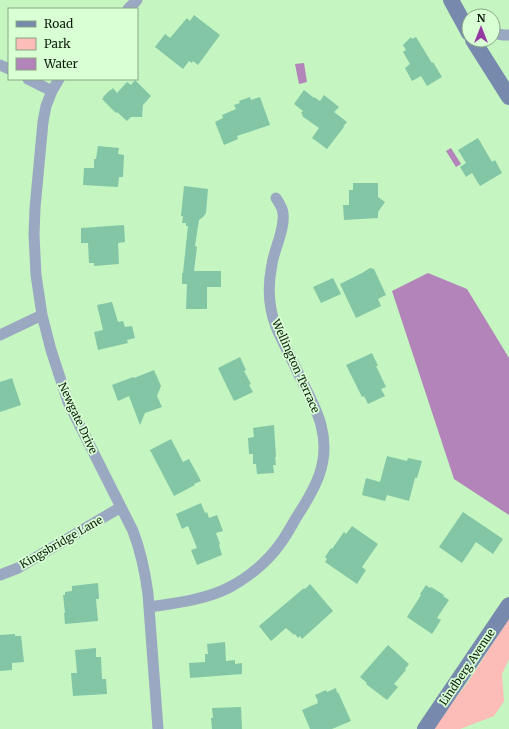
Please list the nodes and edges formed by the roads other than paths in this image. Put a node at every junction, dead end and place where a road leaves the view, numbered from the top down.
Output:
1 (137, 0) edge
2 (451, 0) edge
3 (129, 8) edge
4 (461, 18) edge
5 (478, 48) edge
6 (30, 80) edge
7 (58, 80) edge
8 (52, 91) junction
9 (509, 97) edge
10 (276, 198) dead end
11 (42, 315) junction
12 (0, 335) edge
13 (121, 507) junction
14 (0, 575) edge
15 (509, 605) edge
16 (148, 607) junction
17 (158, 729) edge
18 (425, 729) edge

1 - 3 street
2 - 4 street
5 - 9 street
6 - 8 street
7 - 8 street, Newgate Drive
8 - 11 street, Newgate Drive
10 - 16 street, Wellington Terrace
11 - 12 street
11 - 13 street, Newgate Drive
13 - 14 street, Kingsbridge Lane
13 - 16 street, Newgate Drive
15 - 18 street, Lindberg Avenue
16 - 17 street, Newgate Drive

